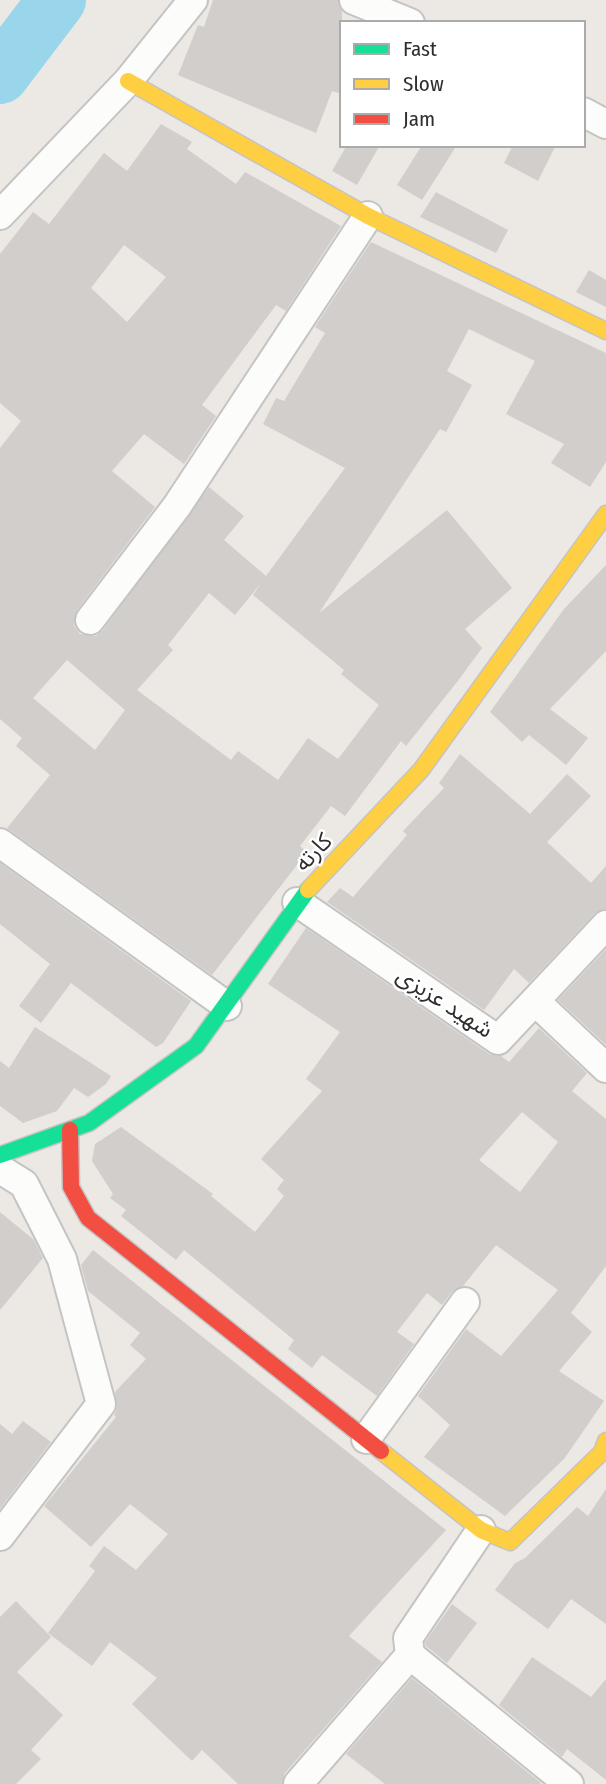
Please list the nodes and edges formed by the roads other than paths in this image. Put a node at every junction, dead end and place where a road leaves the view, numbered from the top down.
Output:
1 (194, 0) edge
2 (354, 0) edge
3 (405, 21) edge
4 (128, 80) junction
5 (585, 113) edge
6 (606, 124) edge
7 (0, 215) edge
8 (368, 216) junction
9 (606, 331) edge
10 (606, 514) edge
11 (90, 620) dead end
12 (0, 843) edge
13 (296, 902) junction
14 (606, 925) edge
15 (536, 1002) junction
16 (227, 1006) junction
17 (606, 1068) edge
18 (70, 1130) junction
19 (0, 1155) edge
20 (0, 1169) edge
21 (465, 1302) dead end
22 (366, 1439) junction
23 (606, 1441) edge
24 (481, 1530) junction
25 (0, 1536) edge
26 (410, 1655) junction
27 (298, 1784) edge
28 (569, 1784) edge

1 - 4 street
2 - 3 street
4 - 7 street
4 - 8 street
5 - 6 street
8 - 9 street
8 - 11 street
10 - 13 street, کارته
12 - 16 street
13 - 15 street, شهید عزیزی
13 - 16 street, کارته
14 - 15 street, شهید عزیزی
15 - 17 street
16 - 18 street, کارته
18 - 19 street, کارته
18 - 22 street
20 - 25 street
21 - 22 street
22 - 24 street
23 - 24 street
24 - 26 street
26 - 27 street
26 - 28 street

